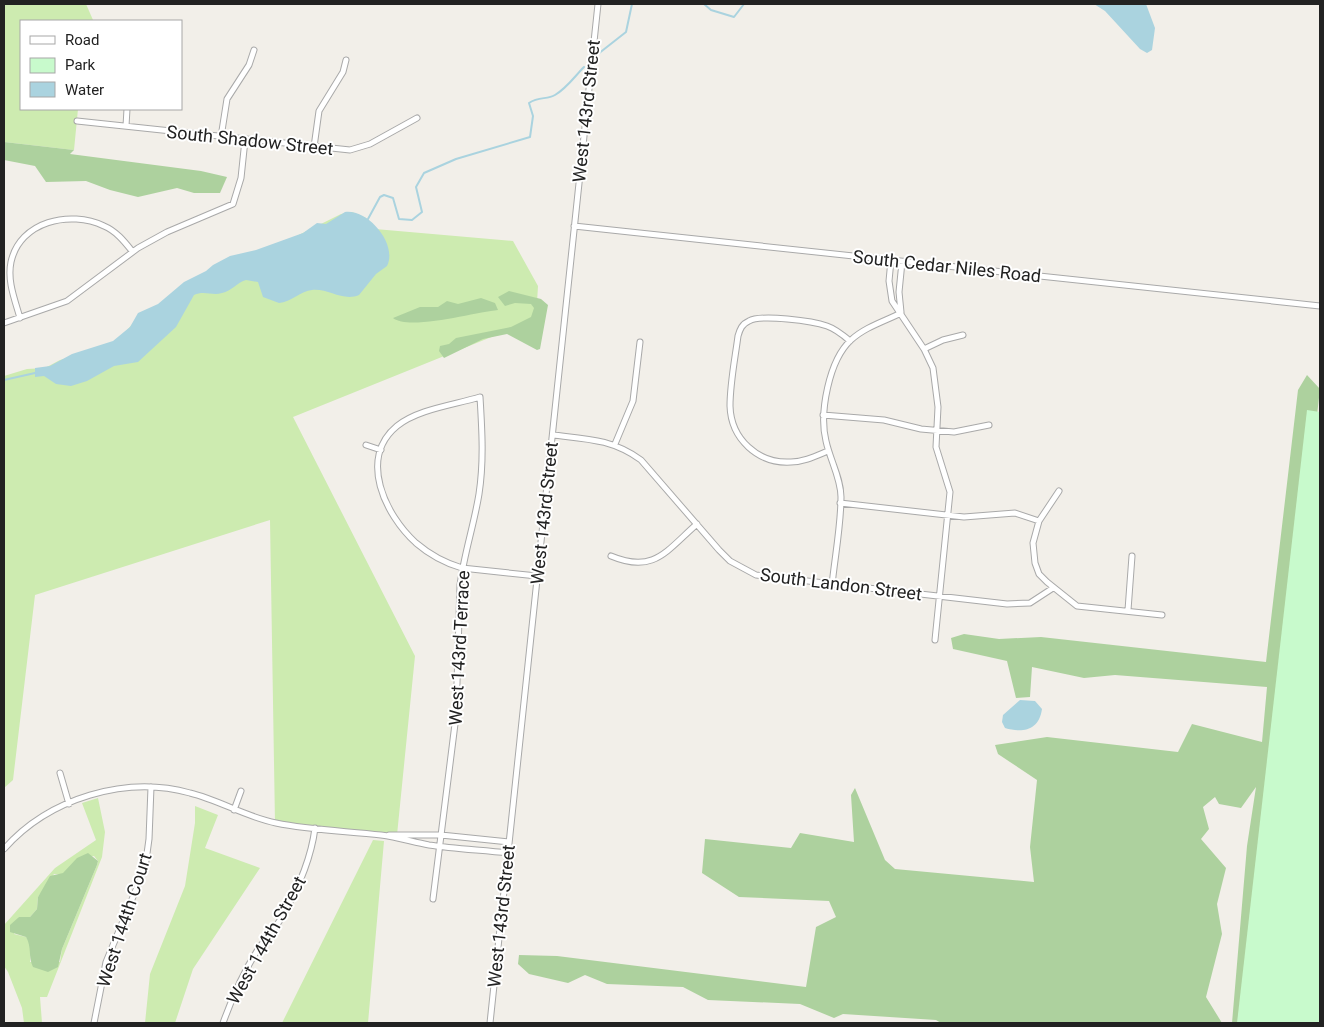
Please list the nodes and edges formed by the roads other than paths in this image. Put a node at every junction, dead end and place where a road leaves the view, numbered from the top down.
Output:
1 (598, 4) edge
2 (254, 50) dead end
3 (346, 60) dead end
4 (128, 110) edge
5 (417, 118) dead end
6 (77, 122) dead end
7 (126, 126) junction
8 (221, 137) junction
9 (245, 140) junction
10 (314, 147) junction
11 (574, 226) junction
12 (132, 251) junction
13 (891, 260) junction
14 (902, 262) junction
15 (1320, 306) edge
16 (901, 313) junction
17 (20, 318) junction
18 (4, 323) edge
19 (963, 336) dead end
20 (850, 341) junction
21 (640, 342) dead end
22 (924, 349) junction
23 (823, 415) junction
24 (990, 425) dead end
25 (936, 430) junction
26 (553, 435) junction
27 (615, 444) junction
28 (366, 445) dead end
29 (380, 450) junction
30 (828, 452) junction
31 (1059, 491) dead end
32 (840, 503) junction
33 (949, 515) junction
34 (1039, 521) junction
35 (697, 524) junction
36 (611, 556) dead end
37 (1132, 556) dead end
38 (462, 568) junction
39 (537, 576) junction
40 (832, 584) junction
41 (1053, 588) junction
42 (940, 597) junction
43 (1128, 610) junction
44 (1162, 614) dead end
45 (935, 640) dead end
46 (60, 773) dead end
47 (151, 787) junction
48 (241, 792) dead end
49 (68, 804) junction
50 (234, 810) junction
51 (315, 828) junction
52 (441, 835) junction
53 (384, 836) junction
54 (509, 842) junction
55 (441, 846) junction
56 (4, 849) edge
57 (508, 852) junction
58 (433, 899) dead end
59 (94, 1023) edge
60 (223, 1023) edge
61 (490, 1023) edge

1 - 11 street, West 143rd Street
2 - 8 street
3 - 10 street
4 - 7 street
5 - 10 street, South Shadow Street
6 - 7 street, South Shadow Street
7 - 8 street, South Shadow Street
8 - 9 street, South Shadow Street
9 - 10 street, South Shadow Street
9 - 12 street
11 - 13 street, South Cedar Niles Road
11 - 26 street, West 143rd Street
12 - 17 street
12 - 17 street
13 - 14 street, South Cedar Niles Road
13 - 16 street
14 - 15 street, South Cedar Niles Road
14 - 16 street
16 - 20 street
16 - 22 street
17 - 18 street
19 - 22 street
20 - 23 street
20 - 30 street
21 - 27 street
22 - 25 street
23 - 25 street
23 - 30 street
24 - 25 street
25 - 33 street
26 - 27 street, South Landon Street
26 - 39 street, West 143rd Street
27 - 35 street, South Landon Street
28 - 29 street
29 - 38 street
29 - 38 street, West 143rd Terrace
30 - 32 street
31 - 34 street
32 - 33 street
32 - 40 street
33 - 34 street
33 - 42 street
34 - 41 street
35 - 36 street
35 - 40 street, South Landon Street
37 - 43 street
38 - 39 street
38 - 52 street, West 143rd Terrace
39 - 54 street, West 143rd Street
40 - 42 street, South Landon Street
41 - 42 street, South Landon Street
41 - 43 street
42 - 45 street
43 - 44 street
46 - 49 street
47 - 49 street
47 - 50 street
47 - 59 street, West 144th Court
48 - 50 street
49 - 56 street
50 - 51 street
51 - 53 street
51 - 60 street, West 144th Street
52 - 53 street
52 - 54 street
52 - 55 street, West 143rd Terrace
53 - 55 street
54 - 57 street, West 143rd Street
55 - 57 street
55 - 58 street, West 143rd Terrace
57 - 61 street, West 143rd Street

